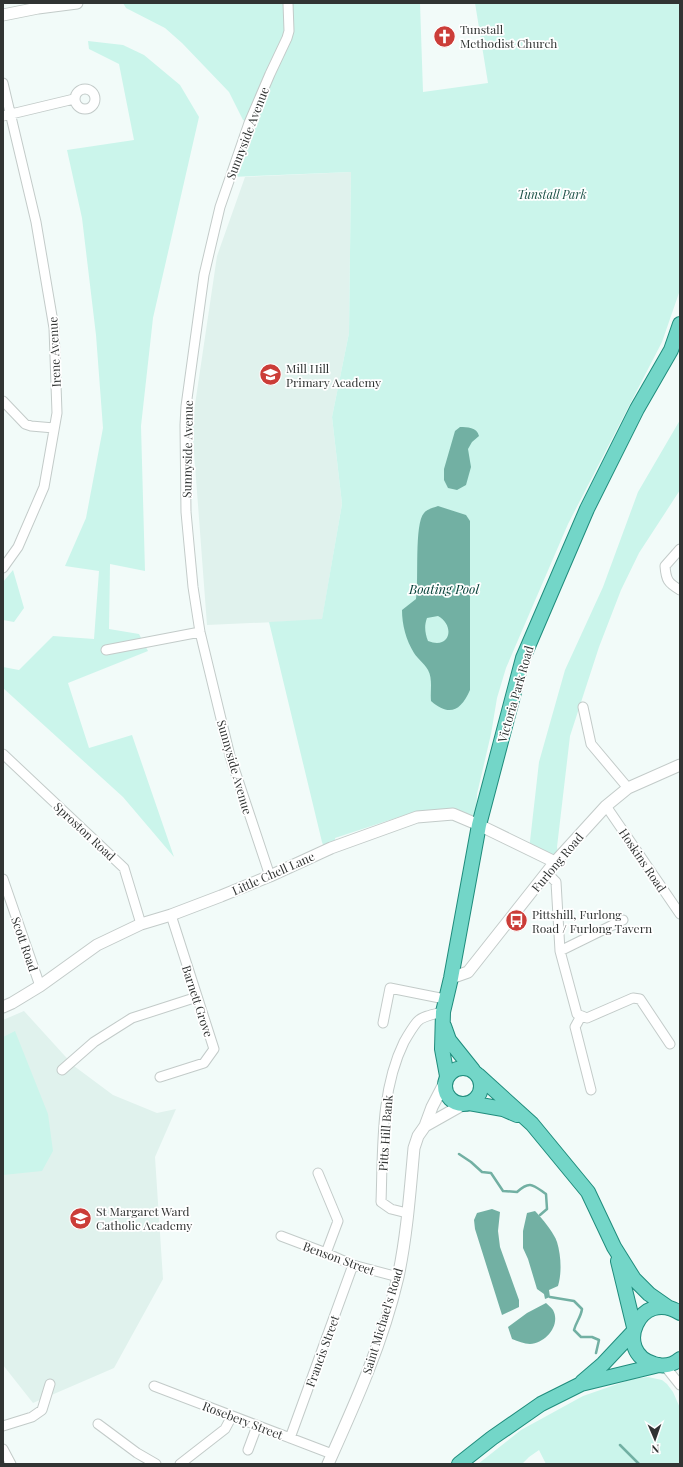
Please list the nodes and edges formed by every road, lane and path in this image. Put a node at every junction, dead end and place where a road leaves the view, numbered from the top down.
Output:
1 (77, 3) edge
2 (288, 3) edge
3 (3, 14) edge
4 (3, 83) edge
5 (74, 99) dead end
6 (7, 114) edge
7 (680, 324) edge
8 (3, 401) edge
9 (54, 428) junction
10 (680, 549) edge
11 (3, 568) edge
12 (680, 590) edge
13 (200, 632) junction
14 (106, 650) dead end
15 (583, 708) dead end
16 (5, 760) edge
17 (680, 765) edge
18 (628, 788) junction
19 (606, 806) junction
20 (479, 825) junction
21 (555, 862) junction
22 (547, 873) junction
23 (270, 876) junction
24 (3, 879) edge
25 (680, 914) edge
26 (171, 915) junction
27 (623, 920) dead end
28 (141, 924) junction
29 (560, 950) junction
30 (451, 978) junction
31 (40, 986) junction
32 (197, 997) junction
33 (3, 1007) edge
34 (443, 1011) junction
35 (581, 1016) junction
36 (384, 1023) dead end
37 (670, 1044) dead end
38 (62, 1070) dead end
39 (475, 1072) junction
40 (160, 1077) dead end
41 (446, 1079) junction
42 (592, 1090) dead end
43 (466, 1104) junction
44 (523, 1117) junction
45 (425, 1126) junction
46 (318, 1173) dead end
47 (407, 1213) junction
48 (281, 1236) dead end
49 (614, 1247) junction
50 (326, 1253) junction
51 (353, 1265) junction
52 (398, 1277) junction
53 (676, 1310) edge
54 (634, 1330) junction
55 (680, 1358) edge
56 (662, 1365) junction
57 (50, 1384) dead end
58 (581, 1384) junction
59 (680, 1385) edge
60 (154, 1386) dead end
61 (232, 1416) junction
62 (98, 1424) dead end
63 (3, 1426) edge
64 (258, 1426) junction
65 (290, 1438) junction
66 (3, 1449) edge
67 (248, 1450) dead end
68 (330, 1459) edge
69 (11, 1464) edge
70 (156, 1464) edge
71 (180, 1464) edge
72 (458, 1464) edge

1 - 3 street
2 - 13 street, Sunnyside Avenue
4 - 6 street, Irene Avenue
5 - 6 street
6 - 9 street, Irene Avenue
7 - 20 main road, Victoria Park Road
8 - 9 street
9 - 11 street, Irene Avenue
10 - 12 street
13 - 14 street
13 - 23 street, Sunnyside Avenue
15 - 18 street
16 - 28 street, Sproston Road
17 - 18 street, Furlong Road
18 - 19 street, Furlong Road
19 - 21 street, Furlong Road
19 - 25 street, Hoskins Road
20 - 21 street, Little Chell Lane
20 - 23 street, Little Chell Lane
20 - 30 main road, Victoria Park Road
21 - 22 street, Furlong Road
22 - 29 street
22 - 30 street, Furlong Road
23 - 26 street, Little Chell Lane
24 - 31 street, Scott Road
26 - 28 street, Little Chell Lane
26 - 32 street, Barnett Grove
27 - 29 street
28 - 31 street, Little Chell Lane
29 - 35 street
30 - 34 main road, Victoria Park Road
31 - 33 street, Little Chell Lane
32 - 38 street
32 - 40 street, Barnett Grove
34 - 36 street
34 - 39 main road
34 - 41 main road, Victoria Park Road
34 - 47 street, Pitts Hill Bank
35 - 37 street
35 - 42 street
39 - 41 main road
39 - 43 main road
39 - 44 main road
41 - 43 main road
41 - 45 street, Saint Michael's Road
43 - 44 main road
43 - 45 street
44 - 49 main road
45 - 47 street, Saint Michael's Road
46 - 50 street
47 - 52 street, Saint Michael's Road
48 - 50 street, Benson Street
49 - 53 main road
49 - 54 main road
50 - 51 street, Benson Street
51 - 52 street, Benson Street
51 - 65 street, Francis Street
52 - 68 street, Saint Michael's Road
53 - 54 main road
54 - 56 main road
54 - 58 main road
55 - 56 main road
56 - 58 main road
56 - 59 street
57 - 63 street
58 - 72 main road
60 - 61 street, Rosebery Street
61 - 64 street, Rosebery Street
61 - 71 street
62 - 70 street
64 - 65 street, Rosebery Street
64 - 67 street
65 - 68 street, Rosebery Street
66 - 69 street

